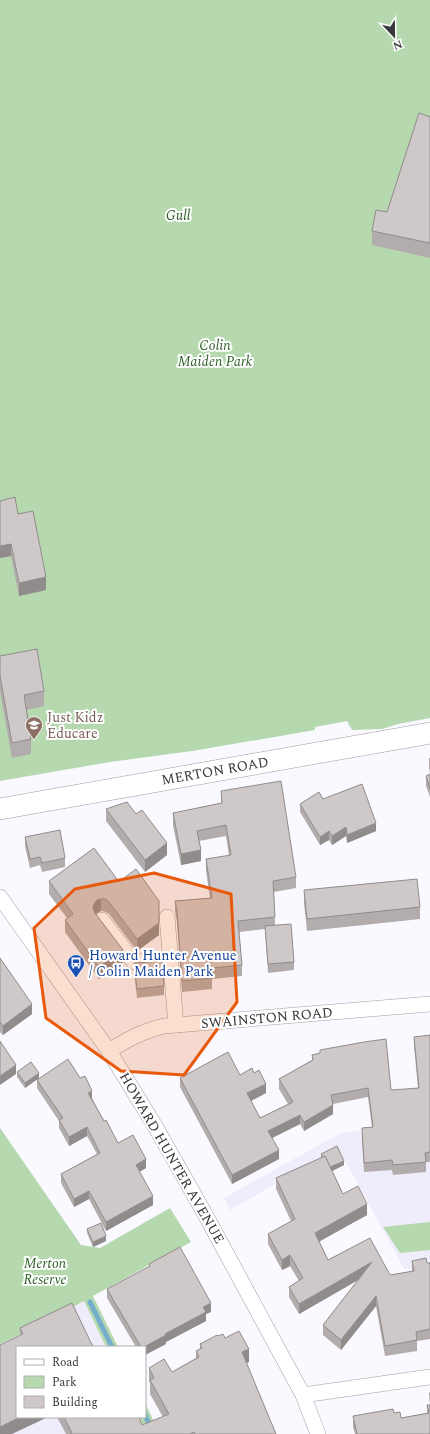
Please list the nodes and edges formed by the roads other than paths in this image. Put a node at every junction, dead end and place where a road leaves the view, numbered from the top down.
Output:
1 (430, 733) edge
2 (0, 809) edge
3 (0, 898) edge
4 (167, 917) dead end
5 (102, 920) edge
6 (171, 960) junction
7 (430, 1004) edge
8 (176, 1025) junction
9 (109, 1052) junction
10 (430, 1377) edge
11 (303, 1395) junction
12 (318, 1434) edge

1 - 2 main road, MERTON ROAD
3 - 9 street, HOWARD HUNTER AVENUE
4 - 6 street
5 - 6 street
6 - 8 street
7 - 8 street, SWAINSTON ROAD
8 - 9 street, SWAINSTON ROAD
9 - 11 street, HOWARD HUNTER AVENUE
10 - 11 street
11 - 12 street, HOWARD HUNTER AVENUE

